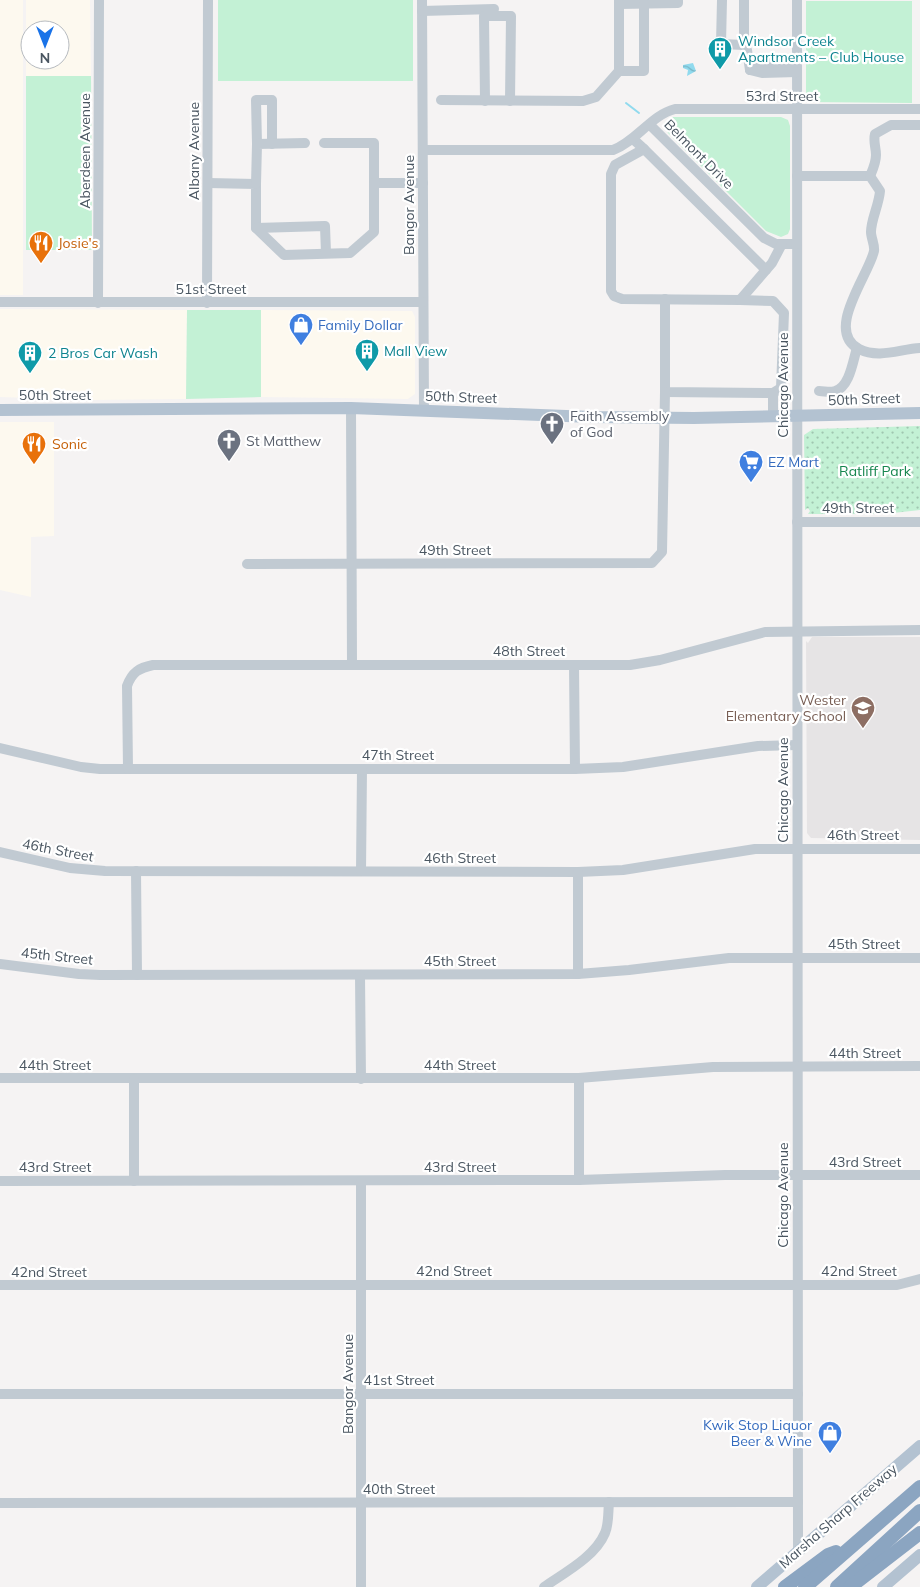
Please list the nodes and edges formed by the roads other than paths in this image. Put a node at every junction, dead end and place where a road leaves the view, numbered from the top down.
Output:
1 (99, 0) edge
2 (208, 0) edge
3 (678, 0) edge
4 (722, 0) edge
5 (744, 0) edge
6 (797, 0) edge
7 (619, 2) edge
8 (644, 4) junction
9 (422, 5) edge
10 (495, 9) dead end
11 (744, 45) junction
12 (797, 68) junction
13 (619, 71) junction
14 (441, 100) dead end
15 (485, 101) junction
16 (510, 101) junction
17 (797, 109) junction
18 (890, 109) junction
19 (920, 109) edge
20 (891, 124) junction
21 (650, 125) junction
22 (920, 125) edge
23 (633, 139) junction
24 (304, 143) dead end
25 (324, 143) dead end
26 (256, 144) junction
27 (272, 144) junction
28 (644, 149) junction
29 (423, 150) junction
30 (797, 176) junction
31 (870, 176) junction
32 (208, 183) junction
33 (374, 183) junction
34 (256, 184) junction
35 (423, 184) junction
36 (256, 228) junction
37 (782, 244) junction
38 (797, 244) junction
39 (326, 254) junction
40 (766, 270) junction
41 (665, 299) junction
42 (740, 300) junction
43 (0, 302) edge
44 (208, 302) junction
45 (423, 302) junction
46 (98, 303) junction
47 (857, 348) junction
48 (920, 348) edge
49 (665, 392) junction
50 (819, 392) dead end
51 (773, 393) junction
52 (351, 408) junction
53 (0, 410) edge
54 (424, 410) junction
55 (920, 413) edge
56 (773, 416) junction
57 (797, 416) junction
58 (664, 417) junction
59 (797, 522) junction
60 (920, 522) edge
61 (247, 564) dead end
62 (352, 564) junction
63 (920, 630) edge
64 (797, 631) junction
65 (352, 665) junction
66 (574, 665) junction
67 (797, 745) junction
68 (0, 748) edge
69 (128, 769) junction
70 (362, 769) junction
71 (575, 769) junction
72 (797, 848) junction
73 (920, 849) edge
74 (0, 852) edge
75 (136, 871) junction
76 (361, 872) junction
77 (578, 872) junction
78 (797, 958) junction
79 (920, 958) edge
80 (0, 964) edge
81 (578, 974) junction
82 (137, 975) junction
83 (360, 975) junction
84 (797, 1066) junction
85 (920, 1066) edge
86 (0, 1078) edge
87 (579, 1078) junction
88 (134, 1079) junction
89 (361, 1079) junction
90 (797, 1175) junction
91 (920, 1175) edge
92 (579, 1180) junction
93 (0, 1181) edge
94 (134, 1181) junction
95 (361, 1181) junction
96 (920, 1279) edge
97 (361, 1284) junction
98 (797, 1284) junction
99 (0, 1286) edge
100 (0, 1394) edge
101 (362, 1394) junction
102 (798, 1394) junction
103 (920, 1446) edge
104 (920, 1486) edge
105 (609, 1502) junction
106 (798, 1502) junction
107 (0, 1503) edge
108 (361, 1503) junction
109 (920, 1511) edge
110 (920, 1533) edge
111 (853, 1546) junction
112 (798, 1550) junction
113 (920, 1556) edge
114 (361, 1587) edge
115 (544, 1587) edge
116 (757, 1587) edge
117 (785, 1587) edge
118 (805, 1587) edge
119 (837, 1587) edge
120 (850, 1587) edge
121 (883, 1587) edge

1 - 46 street, Aberdeen Avenue
2 - 32 street, Albany Avenue
3 - 8 street
4 - 11 street
5 - 11 street
6 - 12 street, Chicago Avenue
7 - 8 street
7 - 13 street
8 - 13 street
9 - 10 street
9 - 29 street, Bangor Avenue
11 - 12 street
12 - 17 street, Chicago Avenue
13 - 16 street
14 - 15 street
15 - 16 street
15 - 16 street
17 - 18 street, 53rd Street
17 - 21 street, 53rd Street
17 - 30 street, Chicago Avenue
18 - 19 street, 53rd Street
18 - 20 street
20 - 22 street
20 - 31 street
21 - 23 street, Belmont Drive
21 - 37 street, Belmont Drive
23 - 28 street
23 - 29 street, Belmont Drive
24 - 27 street
25 - 33 street
26 - 27 street
26 - 27 street
26 - 34 street
28 - 40 street
28 - 41 street
29 - 35 street, Bangor Avenue
30 - 31 street
30 - 38 street, Chicago Avenue
31 - 47 street
32 - 34 street
32 - 44 street, Albany Avenue
33 - 35 street
33 - 39 street
34 - 36 street
35 - 45 street, Bangor Avenue
36 - 39 street
36 - 39 street
37 - 38 street, Belmont Drive
37 - 40 street
38 - 57 street, Chicago Avenue
40 - 42 street
41 - 42 street
41 - 49 street
42 - 51 street
43 - 46 street, 51st Street
44 - 45 street, 51st Street
44 - 46 street, 51st Street
45 - 54 street, Bangor Avenue
47 - 48 street
47 - 50 street
49 - 51 street
49 - 58 street
51 - 56 street
52 - 53 main road, 50th Street
52 - 54 main road, 50th Street
52 - 62 street
54 - 58 main road, 50th Street
55 - 57 main road, 50th Street
56 - 57 main road, 50th Street
56 - 58 main road, 50th Street
57 - 59 street, Chicago Avenue
58 - 62 street, 49th Street
59 - 60 street, 49th Street
59 - 64 street, Chicago Avenue
61 - 62 street, 49th Street
62 - 65 street
63 - 64 street, 48th Street
64 - 66 street, 48th Street
64 - 67 street, Chicago Avenue
65 - 66 street, 48th Street
65 - 69 street, 48th Street
66 - 71 street
67 - 71 street, 47th Street
67 - 72 street, Chicago Avenue
68 - 69 street, 47th Street
69 - 70 street, 47th Street
70 - 71 street, 47th Street
70 - 76 street
72 - 73 street, 46th Street
72 - 77 street, 46th Street
72 - 78 street, Chicago Avenue
74 - 75 street, 46th Street
75 - 76 street, 46th Street
75 - 82 street
76 - 77 street, 46th Street
77 - 81 street
78 - 79 street, 45th Street
78 - 81 street, 45th Street
78 - 84 street, Chicago Avenue
80 - 82 street, 45th Street
81 - 83 street, 45th Street
82 - 83 street, 45th Street
83 - 89 street
84 - 85 street, 44th Street
84 - 87 street, 44th Street
84 - 90 street, Chicago Avenue
86 - 88 street, 44th Street
87 - 89 street, 44th Street
87 - 92 street
88 - 89 street, 44th Street
88 - 94 street
90 - 91 street, 43rd Street
90 - 92 street, 43rd Street
90 - 98 street, Chicago Avenue
92 - 95 street, 43rd Street
93 - 94 street, 43rd Street
94 - 95 street, 43rd Street
95 - 97 street, Bangor Avenue
96 - 98 street, 42nd Street
97 - 98 street, 42nd Street
97 - 99 street, 42nd Street
97 - 101 street, Bangor Avenue
98 - 102 street, Chicago Avenue
100 - 101 street, 41st Street
101 - 102 street, 41st Street
101 - 108 street, Bangor Avenue
102 - 106 street, Chicago Avenue
103 - 112 main road, Marsha Sharp Freeway
104 - 111 highway
105 - 106 street, 40th Street
105 - 108 street, 40th Street
105 - 115 street
106 - 112 street, Chicago Avenue
107 - 108 street, 40th Street
108 - 114 street, Bangor Avenue
109 - 119 highway
110 - 120 highway
111 - 117 highway
111 - 118 highway
112 - 116 main road, Marsha Sharp Freeway
113 - 121 main road

